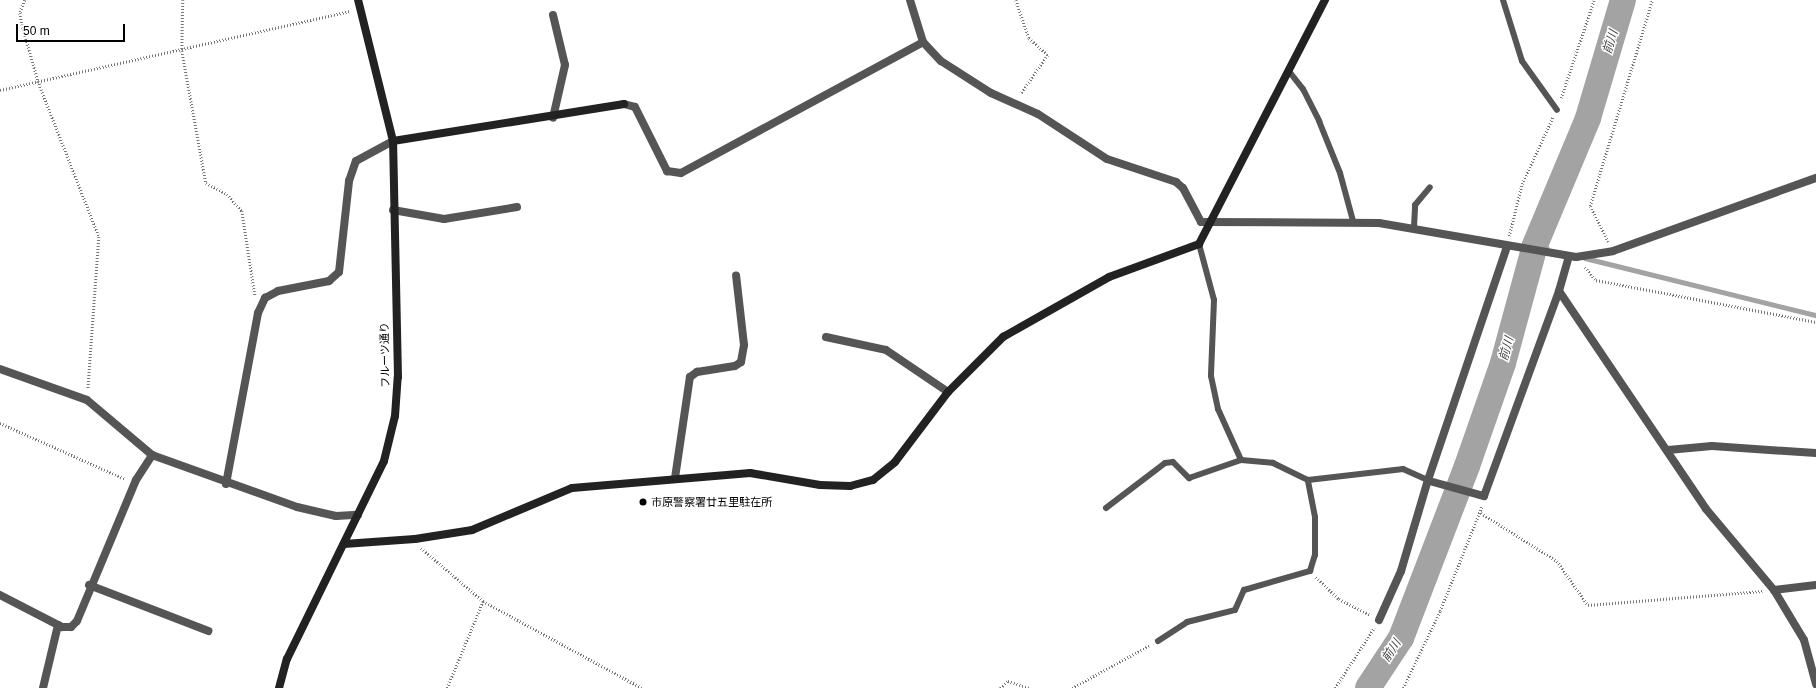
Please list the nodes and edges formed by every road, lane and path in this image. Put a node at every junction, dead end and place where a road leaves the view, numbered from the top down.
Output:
1 (25, 0) edge
2 (183, 0) edge
3 (358, 0) edge
4 (910, 0) edge
5 (1016, 0) edge
6 (1325, 0) edge
7 (1503, 0) edge
8 (1594, 0) edge
9 (1652, 0) edge
10 (360, 9) junction
11 (553, 15) dead end
12 (923, 42) junction
13 (182, 51) junction
14 (1288, 70) junction
15 (38, 81) junction
16 (0, 90) edge
17 (1016, 101) junction
18 (1556, 110) junction
19 (553, 118) junction
20 (393, 141) junction
21 (1816, 178) edge
22 (1430, 188) dead end
23 (516, 207) dead end
24 (393, 210) junction
25 (1210, 221) junction
26 (1353, 221) junction
27 (1414, 227) junction
28 (1199, 244) junction
29 (1507, 246) junction
30 (1613, 251) junction
31 (1573, 256) junction
32 (736, 275) dead end
33 (1559, 291) junction
34 (258, 313) junction
35 (1816, 322) edge
36 (826, 337) dead end
37 (0, 369) edge
38 (948, 392) junction
39 (87, 400) junction
40 (0, 423) edge
41 (1668, 450) junction
42 (1816, 453) edge
43 (152, 455) junction
44 (1241, 460) junction
45 (675, 478) junction
46 (1308, 480) junction
47 (1430, 481) junction
48 (134, 484) junction
49 (226, 484) junction
50 (1484, 496) junction
51 (1106, 508) dead end
52 (1481, 513) junction
53 (358, 516) junction
54 (415, 539) junction
55 (344, 544) junction
56 (1310, 571) junction
57 (90, 585) junction
58 (1816, 585) edge
59 (1774, 590) junction
60 (0, 595) edge
61 (483, 601) junction
62 (1379, 620) junction
63 (58, 625) junction
64 (208, 631) dead end
65 (1158, 641) joint
66 (1816, 684) edge
67 (43, 688) edge
68 (279, 688) edge
69 (447, 688) edge
70 (642, 688) edge
71 (1000, 688) edge
72 (1030, 688) edge
73 (1072, 688) edge
74 (1335, 688) edge
75 (1403, 688) edge

1 - 15 path
2 - 13 path
3 - 10 street, フルーツ通り
4 - 12 street
5 - 17 path
6 - 14 street
7 - 18 lane
8 - 18 path
9 - 30 path
10 - 13 path
10 - 20 street, フルーツ通り
11 - 19 street
12 - 17 street
12 - 19 street
13 - 15 path
13 - 34 path
14 - 25 street
14 - 26 lane
15 - 16 path
15 - 39 path
17 - 25 street
18 - 29 path
19 - 20 street
20 - 24 street, フルーツ通り
20 - 34 street
21 - 30 street
22 - 27 lane
23 - 24 street
24 - 53 street, フルーツ通り
25 - 26 street
25 - 28 street
26 - 27 street
27 - 29 street
28 - 38 street
28 - 44 lane
29 - 31 street
29 - 47 street
30 - 31 street
31 - 33 street
31 - 35 path
32 - 45 street
33 - 41 street
33 - 50 street
34 - 49 street
36 - 38 street
37 - 39 street
38 - 45 street
39 - 43 street
40 - 48 path
41 - 42 street
41 - 59 street
43 - 48 street
43 - 49 street
44 - 46 lane
44 - 51 lane
45 - 54 street
46 - 47 lane
46 - 56 lane
47 - 50 street
47 - 62 street
48 - 57 street
49 - 53 street
50 - 52 path
52 - 59 path
52 - 75 path
53 - 55 street, フルーツ通り
54 - 55 street
54 - 61 path
55 - 68 street, フルーツ通り
56 - 62 path
56 - 65 lane
57 - 63 street
57 - 64 street
58 - 59 street
59 - 66 street
60 - 63 street
61 - 69 path
61 - 70 path
62 - 74 path
63 - 67 street
65 - 73 path
71 - 72 path

